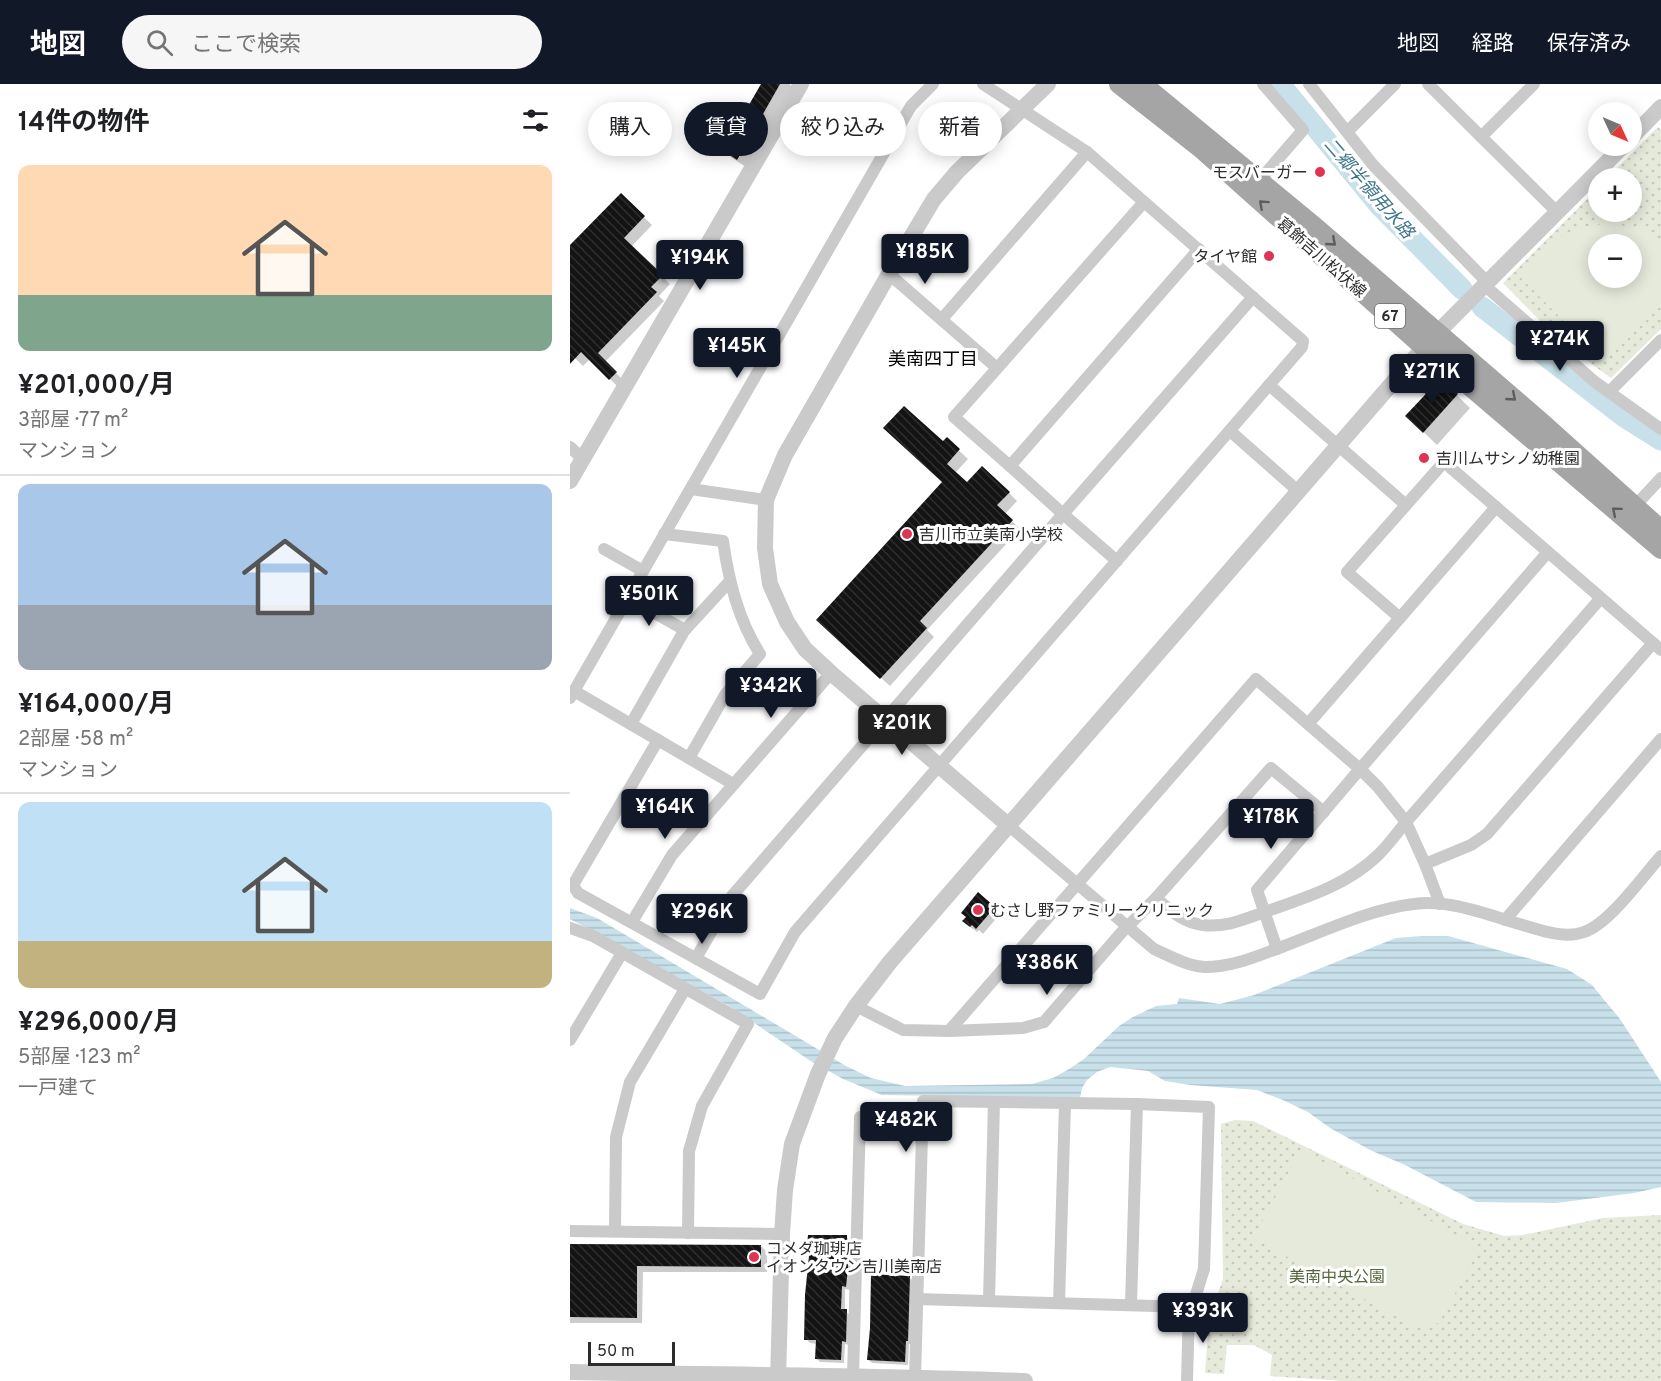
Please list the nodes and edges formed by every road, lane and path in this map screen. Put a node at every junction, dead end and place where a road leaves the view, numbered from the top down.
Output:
1 (801, 84) edge
2 (933, 84) edge
3 (983, 84) edge
4 (1048, 84) edge
5 (1119, 84) edge
6 (1142, 84) edge
7 (1263, 84) edge
8 (1309, 84) edge
9 (1395, 84) edge
10 (1428, 84) edge
11 (1534, 84) edge
12 (1022, 109) junction
13 (1659, 115) edge
14 (1642, 128) edge
15 (1347, 132) junction
16 (1481, 137) junction
17 (1087, 152) junction
18 (1613, 156) edge
19 (1259, 181) junction
20 (1144, 202) junction
21 (1557, 212) junction
22 (1198, 249) junction
23 (889, 274) junction
24 (1486, 283) junction
25 (1253, 297) junction
26 (942, 319) junction
27 (1431, 340) junction
28 (1661, 340) edge
29 (997, 368) junction
30 (1269, 385) junction
31 (1609, 392) junction
32 (1661, 429) edge
33 (1230, 431) junction
34 (1338, 445) junction
35 (570, 447) edge
36 (583, 459) junction
37 (1010, 466) junction
38 (1661, 478) edge
39 (570, 481) edge
40 (691, 489) junction
41 (1298, 490) junction
42 (766, 500) junction
43 (1406, 505) junction
44 (1496, 507) junction
45 (1634, 507) junction
46 (1063, 514) junction
47 (1661, 530) edge
48 (664, 534) junction
49 (604, 549) dead end
50 (1661, 549) edge
51 (1548, 552) junction
52 (1117, 561) junction
53 (643, 571) junction
54 (729, 582) junction
55 (628, 598) junction
56 (1600, 599) junction
57 (1400, 618) junction
58 (685, 630) junction
59 (1657, 646) edge
60 (831, 673) junction
61 (572, 694) edge
62 (885, 720) junction
63 (630, 724) junction
64 (1308, 724) junction
65 (658, 740) junction
66 (1661, 740) edge
67 (689, 758) junction
68 (940, 765) junction
69 (1360, 769) junction
70 (733, 784) junction
71 (1324, 812) junction
72 (1406, 822) junction
73 (1008, 825) junction
74 (1661, 856) edge
75 (1425, 864) junction
76 (1077, 884) junction
77 (1156, 898) junction
78 (1440, 904) junction
79 (1264, 912) junction
80 (1505, 920) junction
81 (632, 922) junction
82 (1127, 927) junction
83 (570, 928) edge
84 (1277, 949) junction
85 (622, 952) junction
86 (696, 958) junction
87 (685, 989) junction
88 (856, 1006) junction
89 (949, 1031) junction
90 (570, 1040) edge
91 (994, 1102) junction
92 (1065, 1104) junction
93 (1137, 1104) junction
94 (922, 1124) junction
95 (570, 1231) edge
96 (615, 1231) junction
97 (688, 1233) junction
98 (782, 1234) junction
99 (917, 1299) junction
100 (989, 1301) junction
101 (1059, 1303) junction
102 (1131, 1305) junction
103 (1189, 1307) junction
104 (570, 1372) edge
105 (853, 1377) junction
106 (915, 1377) junction
107 (778, 1379) edge
108 (1025, 1381) edge
109 (1187, 1381) edge

1 - 36 street
2 - 40 street
3 - 12 street
4 - 12 street
27 -> 5 main road, 葛飾吉川松伏線 / 67
6 - 19 main road, 葛飾吉川松伏線 / 67
7 - 19 street
8 - 15 street
9 - 15 street
10 - 16 street
11 - 16 street
12 - 17 street
12 - 23 street
13 - 14 street
15 - 24 street
16 - 21 street
17 - 20 street
17 - 26 street
18 - 21 street
19 -> 27 main road, 葛飾吉川松伏線 / 67
20 - 22 street
20 - 29 street
21 - 24 street
22 - 25 street
22 - 37 street
23 - 26 street
23 - 42 street
24 - 27 street
24 - 31 street
25 - 30 street
25 - 46 street
26 - 29 street
27 - 34 street
27 -> 45 main road, 葛飾吉川松伏線 / 67
50 -> 27 main road, 葛飾吉川松伏線 / 67
28 - 31 street
29 - 37 street
30 - 33 street
30 - 34 street
31 - 32 street
33 - 41 street
33 - 52 street
34 - 41 street
34 - 43 street
35 - 36 street
36 - 39 street
37 - 46 street
38 - 45 street
40 - 42 street
40 - 48 street
41 - 73 street
42 - 60 street
43 - 44 street
43 - 57 street
44 - 51 street
44 - 57 street
45 - 47 main road, 葛飾吉川松伏線 / 67
46 - 52 street
46 - 62 street
48 - 53 street
48 - 54 street
49 - 53 street
51 - 56 street
51 - 69 street
52 - 68 street
53 - 55 street
54 - 58 street
54 - 67 street
55 - 58 street
55 - 61 street
56 - 59 street
56 - 72 street
57 - 64 street
58 - 63 street
59 - 75 street
60 - 62 street
60 - 70 street
61 - 63 street
62 - 68 street
62 - 86 street
63 - 65 street
64 - 69 street
64 - 76 street
65 - 67 street
65 - 81 street
66 - 80 street
67 - 70 street
68 - 73 street
68 - 86 street
69 - 71 street
69 - 72 street
70 - 81 street
71 - 77 street
71 - 79 street
72 - 75 street
72 - 79 street
73 - 76 street
73 - 88 street
74 - 80 street
75 - 78 street
76 - 82 street
76 - 89 street
77 - 79 street
77 - 82 street
78 - 80 street
78 - 84 street
79 - 84 street
81 - 86 street
82 - 84 street
82 - 89 street
83 - 85 street
85 - 87 street
85 - 90 street
87 - 96 street
87 - 97 street
88 - 89 street
88 - 98 street
91 - 92 street
91 - 94 street
91 - 100 street
92 - 93 street
92 - 101 street
93 - 102 street
93 - 103 street
94 - 99 street
94 - 105 street
95 - 96 street
96 - 97 street
97 - 98 street
98 - 107 street
99 - 100 street
99 - 106 street
100 - 101 street
101 - 102 street
102 - 103 street
103 - 109 street
104 - 107 street
105 - 106 street
105 - 107 street
106 - 108 street

